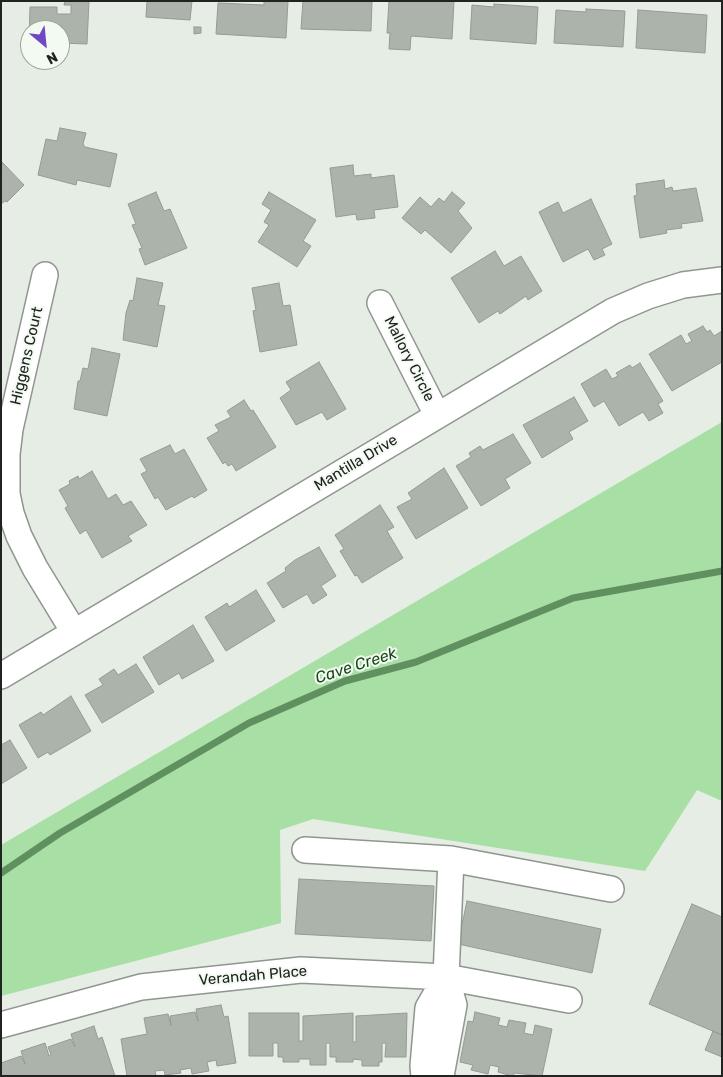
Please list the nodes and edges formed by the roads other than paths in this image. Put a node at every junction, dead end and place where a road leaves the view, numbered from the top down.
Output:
1 (45, 274) dead end
2 (722, 280) edge
3 (380, 302) dead end
4 (437, 415) junction
5 (74, 632) junction
6 (1, 676) edge
7 (305, 850) dead end
8 (451, 859) junction
9 (611, 889) dead end
10 (446, 977) junction
11 (569, 1000) dead end
12 (1, 1025) edge
13 (424, 1076) edge
14 (441, 1076) edge

1 - 5 street, Higgens Court
2 - 4 street, Mantilla Drive
3 - 4 street, Mallory Circle
4 - 5 street, Mantilla Drive
5 - 6 street, Mantilla Drive
7 - 8 street
8 - 9 street
8 - 10 street
10 - 11 street, Verandah Place
10 - 12 street, Verandah Place
10 - 13 street
10 - 14 street

